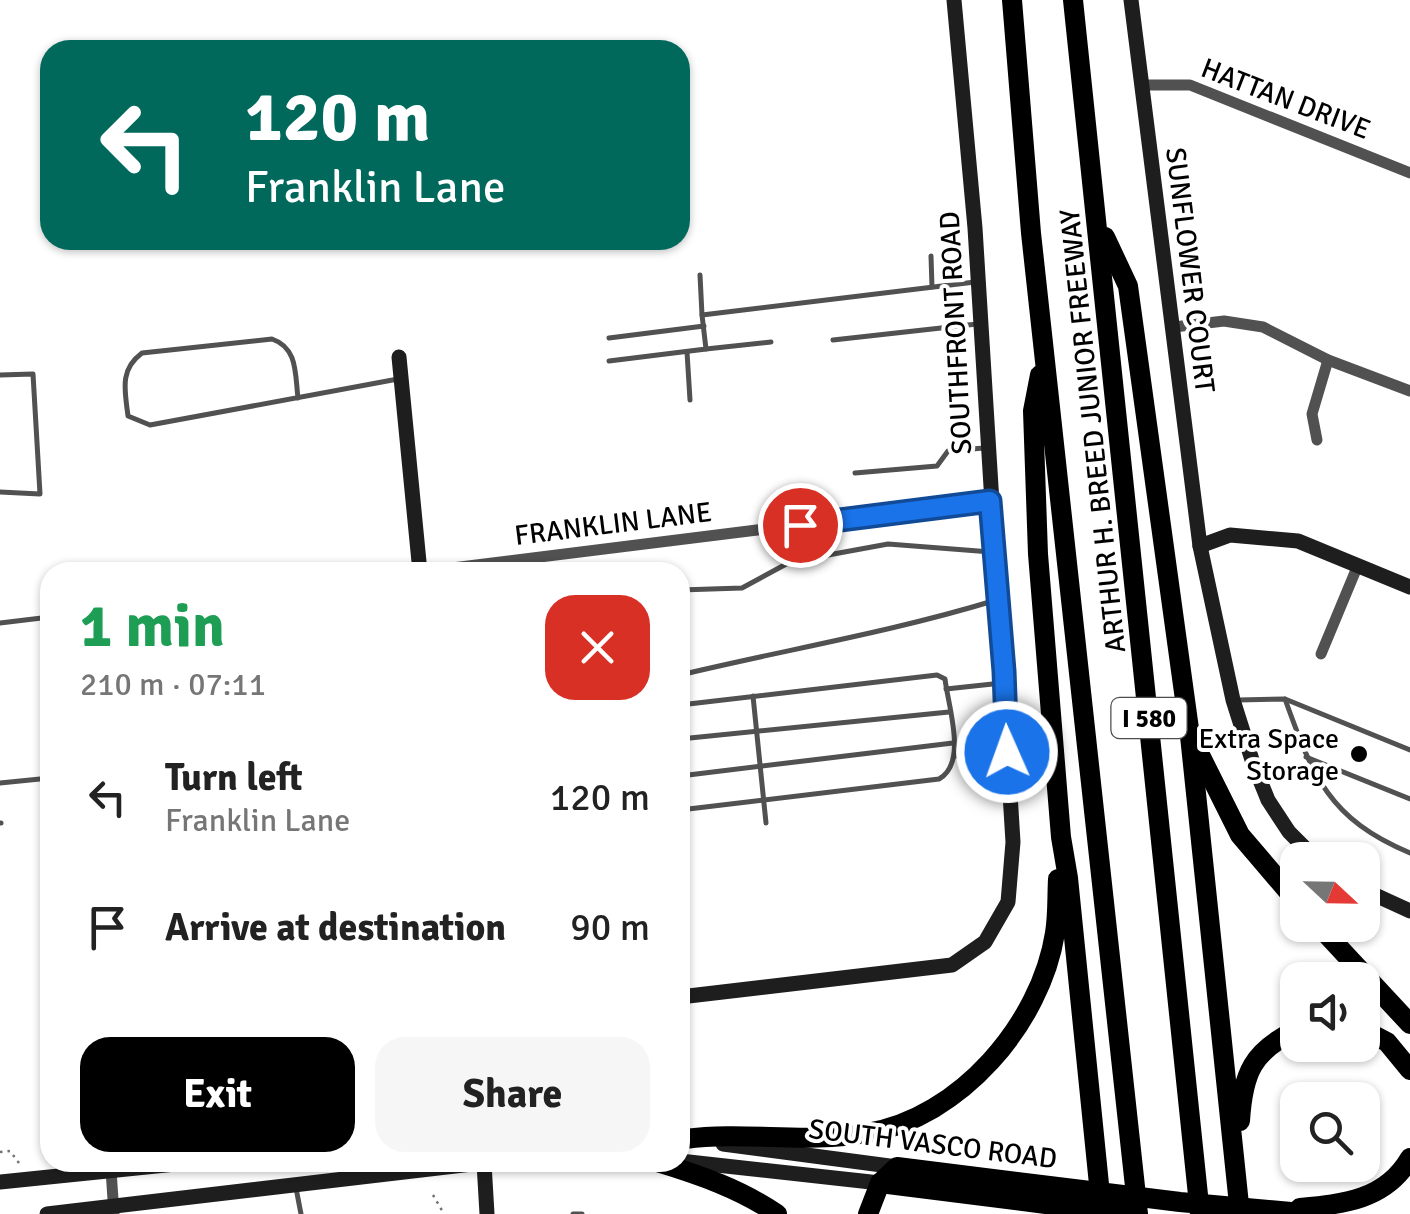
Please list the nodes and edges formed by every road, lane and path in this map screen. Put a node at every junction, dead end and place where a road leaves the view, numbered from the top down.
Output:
1 (954, 0) edge
2 (1012, 0) edge
3 (1073, 0) edge
4 (1131, 0) edge
5 (1142, 85) junction
6 (1410, 172) edge
7 (1098, 222) junction
8 (931, 256) dead end
9 (700, 275) dead end
10 (978, 282) junction
11 (932, 287) junction
12 (702, 315) junction
13 (980, 324) junction
14 (704, 326) junction
15 (1174, 328) junction
16 (609, 338) dead end
17 (833, 340) dead end
18 (771, 342) dead end
19 (706, 349) junction
20 (686, 352) junction
21 (1045, 352) junction
22 (398, 357) dead end
23 (1328, 360) junction
24 (609, 361) dead end
25 (0, 375) edge
26 (400, 379) junction
27 (1410, 391) edge
28 (298, 398) junction
29 (690, 400) dead end
30 (1317, 440) dead end
31 (988, 448) junction
32 (855, 472) dead end
33 (0, 492) edge
34 (990, 501) junction
35 (1200, 546) junction
36 (994, 552) junction
37 (419, 562) edge
38 (500, 562) edge
39 (1358, 566) junction
40 (1410, 586) edge
41 (690, 590) edge
42 (998, 599) junction
43 (40, 619) edge
44 (0, 623) edge
45 (1321, 654) dead end
46 (690, 672) edge
47 (1004, 682) junction
48 (946, 689) junction
49 (753, 696) junction
50 (1285, 699) junction
51 (1233, 700) junction
52 (690, 704) edge
53 (949, 712) junction
54 (756, 731) junction
55 (1190, 736) junction
56 (690, 738) edge
57 (954, 743) junction
58 (1410, 750) edge
59 (1007, 752) junction
60 (955, 756) junction
61 (1306, 756) junction
62 (760, 767) junction
63 (690, 775) edge
64 (40, 779) edge
65 (0, 783) edge
66 (1410, 799) edge
67 (764, 800) junction
68 (690, 809) edge
69 (766, 823) dead end
70 (1060, 837) junction
71 (1299, 842) edge
72 (1410, 853) edge
73 (1280, 882) edge
74 (1380, 898) edge
75 (1410, 911) edge
76 (1334, 942) edge
77 (690, 996) edge
78 (1410, 1024) edge
79 (1280, 1038) edge
80 (1380, 1038) edge
81 (1410, 1070) edge
82 (690, 1137) edge
83 (690, 1139) edge
84 (1232, 1142) junction
85 (0, 1152) edge
86 (1410, 1158) edge
87 (690, 1162) edge
88 (19, 1163) dead end
89 (897, 1167) junction
90 (69, 1172) edge
91 (111, 1172) edge
92 (374, 1172) edge
93 (398, 1172) edge
94 (486, 1172) edge
95 (690, 1172) edge
96 (369, 1175) junction
97 (0, 1182) edge
98 (880, 1182) junction
99 (296, 1185) junction
100 (433, 1195) dead end
101 (1070, 1197) junction
102 (1274, 1210) junction
103 (114, 1211) edge
104 (47, 1214) edge
105 (300, 1214) edge
106 (444, 1214) edge
107 (487, 1214) edge
108 (573, 1214) edge
109 (582, 1214) edge
110 (777, 1214) edge
111 (868, 1214) edge
112 (1004, 1214) edge
113 (1102, 1214) edge
114 (1124, 1214) edge
115 (1138, 1214) edge
116 (1200, 1214) edge
117 (1240, 1214) edge
118 (1313, 1214) edge

1 - 10 street, SOUTHFRONT ROAD
2 - 21 highway, ARTHUR H. BREED JUNIOR FREEWAY / I 580
3 - 7 highway, ARTHUR H. BREED JUNIOR FREEWAY / I 580
4 - 5 street, SUNFLOWER COURT
5 - 6 street, HATTAN DRIVE
5 - 15 street, SUNFLOWER COURT
7 - 55 highway
7 - 116 highway, ARTHUR H. BREED JUNIOR FREEWAY / I 580
8 - 11 lane
9 - 12 lane
10 - 11 lane
10 - 13 street, SOUTHFRONT ROAD
11 - 12 lane
12 - 14 lane
13 - 17 lane
13 - 31 street, SOUTHFRONT ROAD
14 - 16 lane
14 - 19 lane
15 - 23 street
15 - 35 street, SUNFLOWER COURT
18 - 19 lane
19 - 20 lane
20 - 24 lane
20 - 29 lane
21 - 70 highway
21 - 115 highway, ARTHUR H. BREED JUNIOR FREEWAY / I 580
22 - 26 street
23 - 27 street
23 - 30 street
25 - 33 lane
26 - 28 lane
26 - 37 street
28 - 28 lane
31 - 32 lane
31 - 34 street, SOUTHFRONT ROAD
34 - 36 street, SOUTHFRONT ROAD
34 - 38 street, FRANKLIN LANE
35 - 39 street
35 - 51 street, SUNFLOWER COURT
36 - 41 lane
36 - 42 street, SOUTHFRONT ROAD
39 - 40 street
39 - 45 street
42 - 46 lane
42 - 47 street, SOUTHFRONT ROAD
43 - 44 lane
47 - 48 lane
47 - 59 street, SOUTHFRONT ROAD
48 - 49 lane
48 - 53 lane
49 - 52 lane
49 - 54 lane
50 - 51 lane
50 - 58 lane
50 - 61 lane
51 - 71 street, SUNFLOWER COURT
53 - 54 lane
53 - 57 lane
54 - 56 lane
54 - 62 lane
55 - 73 highway
55 - 84 highway
57 - 60 lane
57 - 62 lane
59 - 60 lane
59 - 77 street, SOUTHFRONT ROAD
60 - 67 lane
61 - 66 lane
61 - 72 lane
62 - 63 lane
62 - 67 lane
64 - 65 lane
67 - 68 lane
67 - 69 lane
70 - 82 highway
70 - 113 highway
74 - 75 street
76 - 78 highway
79 - 84 highway
80 - 81 highway
83 - 89 street, SOUTH VASCO ROAD
84 - 117 highway
85 - 88 path
86 - 102 highway
87 - 98 street, SOUTH VASCO ROAD
89 - 98 highway
89 - 101 highway, SOUTH VASCO ROAD
90 - 97 street
91 - 103 street
92 - 96 street
93 - 96 street
94 - 107 street
95 - 110 highway
96 - 99 street
98 - 101 highway, SOUTH VASCO ROAD
98 - 111 highway
99 - 103 street
99 - 105 lane
100 - 106 path
101 - 102 highway, SOUTH VASCO ROAD
101 - 112 highway
101 - 114 highway, SOUTH VASCO ROAD
102 - 118 highway
103 - 104 street
108 - 109 lane

